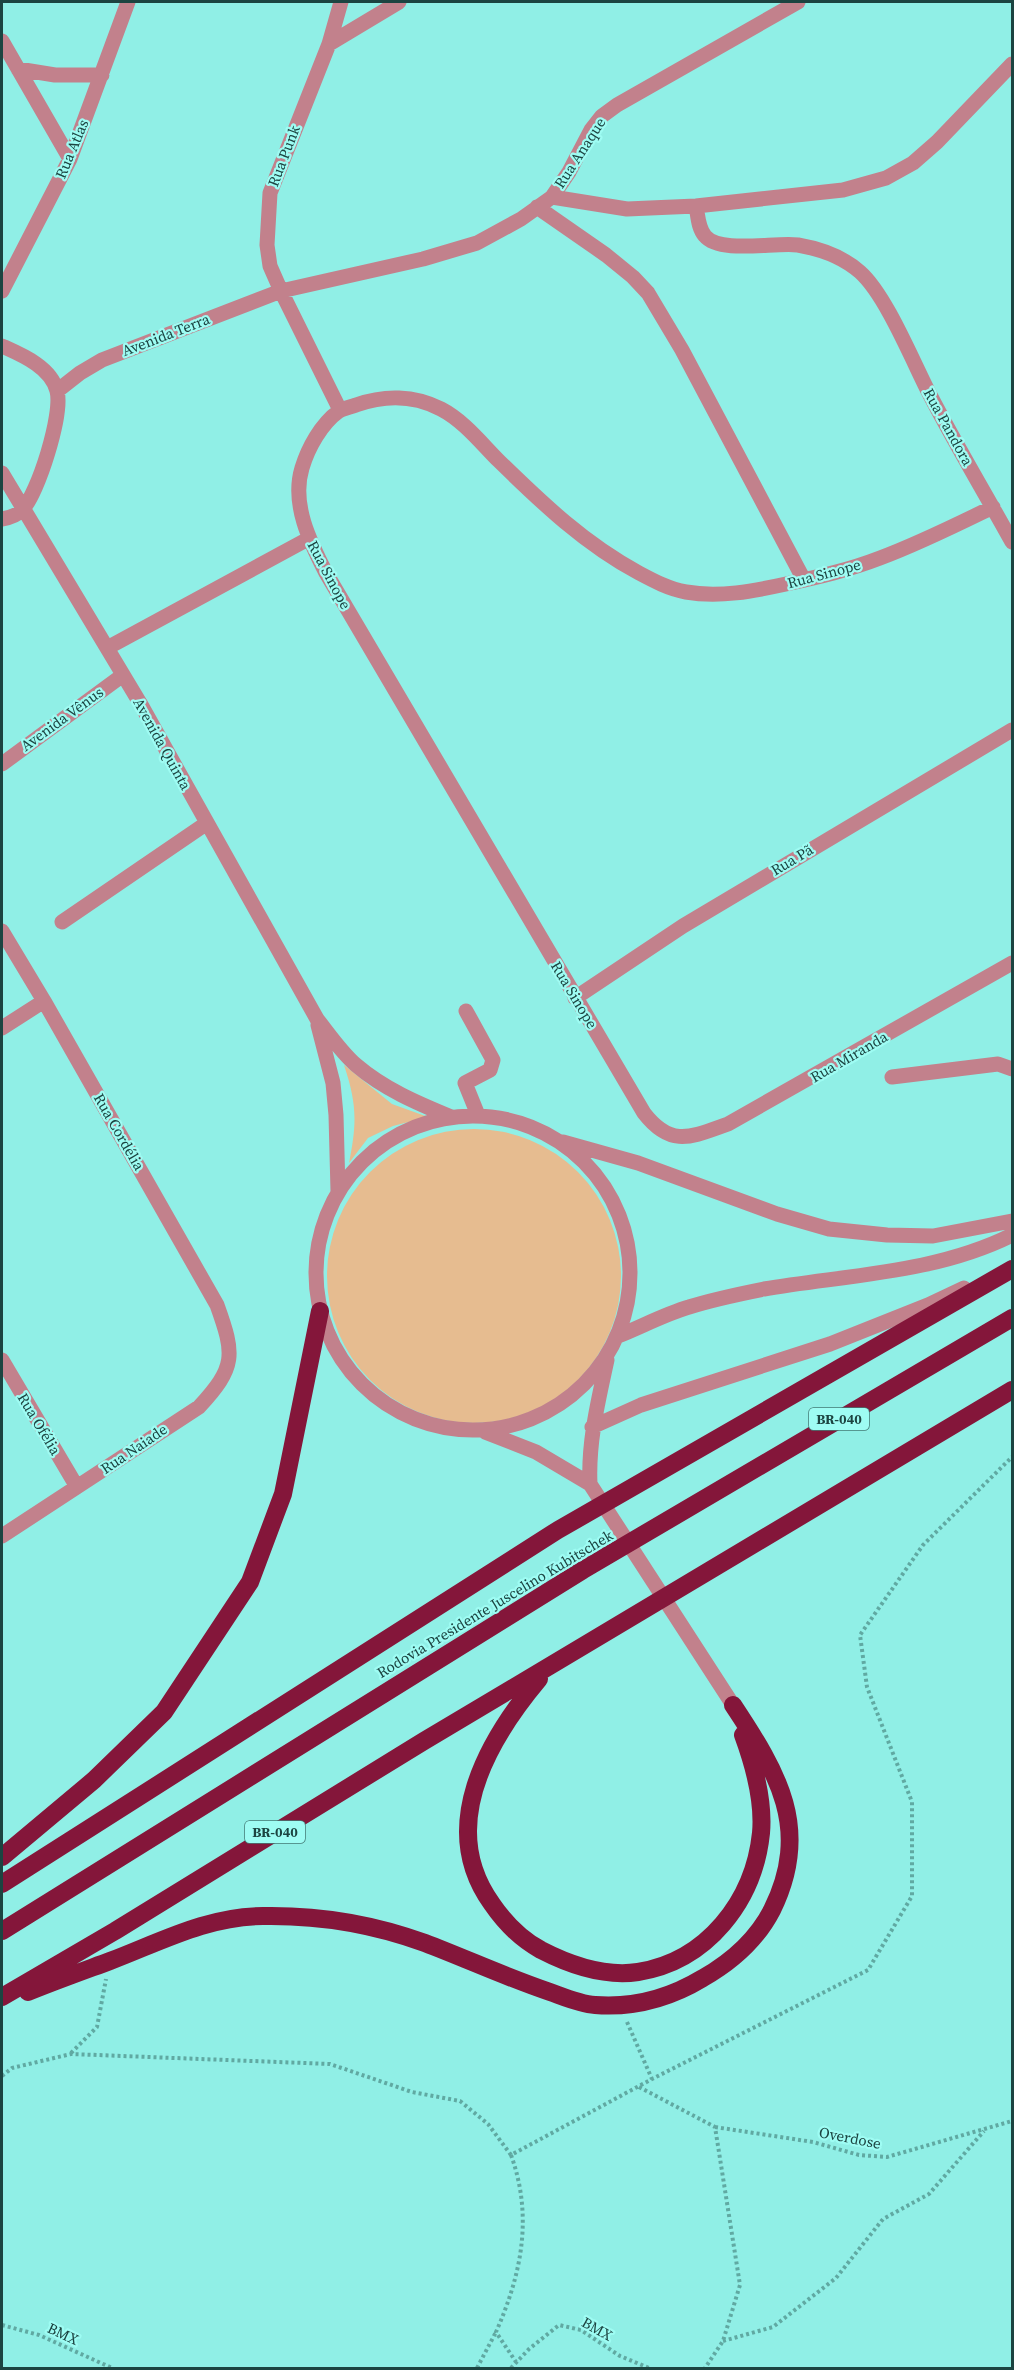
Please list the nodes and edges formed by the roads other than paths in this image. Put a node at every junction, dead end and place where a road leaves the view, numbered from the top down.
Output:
1 (128, 2) edge
2 (341, 2) edge
3 (399, 2) edge
4 (798, 2) edge
5 (2, 41) edge
6 (329, 44) junction
7 (1012, 64) edge
8 (18, 69) junction
9 (102, 75) junction
10 (70, 159) junction
11 (552, 197) junction
12 (696, 206) junction
13 (537, 207) junction
14 (2, 291) edge
15 (281, 291) junction
16 (2, 346) edge
17 (57, 391) junction
18 (340, 410) junction
19 (2, 473) edge
20 (993, 507) junction
21 (22, 510) junction
22 (2, 519) edge
23 (308, 539) junction
24 (1012, 542) edge
25 (804, 580) junction
26 (107, 648) junction
27 (123, 675) junction
28 (1012, 730) edge
29 (2, 764) edge
30 (207, 823) junction
31 (62, 922) dead end
32 (2, 931) edge
33 (1012, 963) edge
34 (575, 998) junction
35 (44, 1001) junction
36 (466, 1011) dead end
37 (317, 1019) junction
38 (2, 1028) edge
39 (1012, 1069) edge
40 (892, 1077) dead end
41 (478, 1115) junction
42 (451, 1117) junction
43 (679, 1138) joint
44 (557, 1140) junction
45 (338, 1191) junction
46 (1012, 1221) edge
47 (1012, 1235) edge
48 (1012, 1264) edge
49 (1012, 1269) edge
50 (320, 1311) junction
51 (1012, 1318) edge
52 (228, 1336) joint
53 (618, 1336) junction
54 (608, 1353) junction
55 (2, 1360) edge
56 (1012, 1390) edge
57 (592, 1426) junction
58 (482, 1431) junction
59 (590, 1484) junction
60 (77, 1487) junction
61 (2, 1536) edge
62 (548, 1667) junction
63 (733, 1705) junction
64 (2, 1857) edge
65 (2, 1884) edge
66 (2, 1931) edge
67 (2, 1997) edge
68 (2, 2003) edge

1 - 9 street, Rua Atlas
2 - 6 street, Rua Punk
3 - 6 street
4 - 11 street, Rua Anaque
5 - 8 street
6 - 15 street, Rua Punk
7 - 12 street
8 - 9 street
8 - 10 street
9 - 10 street, Rua Atlas
10 - 14 street, Rua Atlas
11 - 12 street
11 - 13 street, Rua Anaque
12 - 20 street, Rua Pandora
13 - 15 street, Rua Anaque
13 - 25 street
15 - 17 street, Avenida Terra
15 - 18 street, Rua Punk
16 - 17 street
17 - 21 street
18 - 23 street, Rua Sinope
18 - 25 street, Rua Sinope
19 - 21 street, Avenida Quinta
20 - 24 street, Rua Pandora
20 - 25 street, Rua Sinope
21 - 22 street
21 - 26 street, Avenida Quinta
23 - 26 street
23 - 34 street, Rua Sinope
26 - 27 street, Avenida Quinta
27 - 29 street, Avenida Vênus
27 - 30 street, Avenida Quinta
28 - 34 street, Rua Pã
30 - 31 street
30 - 37 street, Avenida Quinta
32 - 35 street, Rua Cordélia
33 - 43 street, Rua Miranda
34 - 43 street, Rua Sinope
35 - 38 street
35 - 52 street, Rua Cordélia
36 - 41 street
37 - 42 street, Avenida Quinta
37 - 45 street, Avenida Quinta
39 - 40 street
41 - 42 street
41 - 44 street
42 - 45 street
44 - 46 street
44 - 53 street
45 - 50 street
47 - 53 street
48 - 57 street
49 - 65 highway
50 - 58 street
50 - 64 highway
51 - 66 highway, Rodovia Presidente Juscelino Kubitschek / BR-040
52 - 60 street, Rua Naiade
53 - 54 street
54 - 57 street
54 - 58 street
55 - 60 street, Rua Ofélia
56 - 62 highway, BR-040
57 - 59 street
58 - 59 street
59 - 63 street
60 - 61 street, Rua Naiade
62 - 63 highway
62 - 67 highway, BR-040
63 - 68 highway

